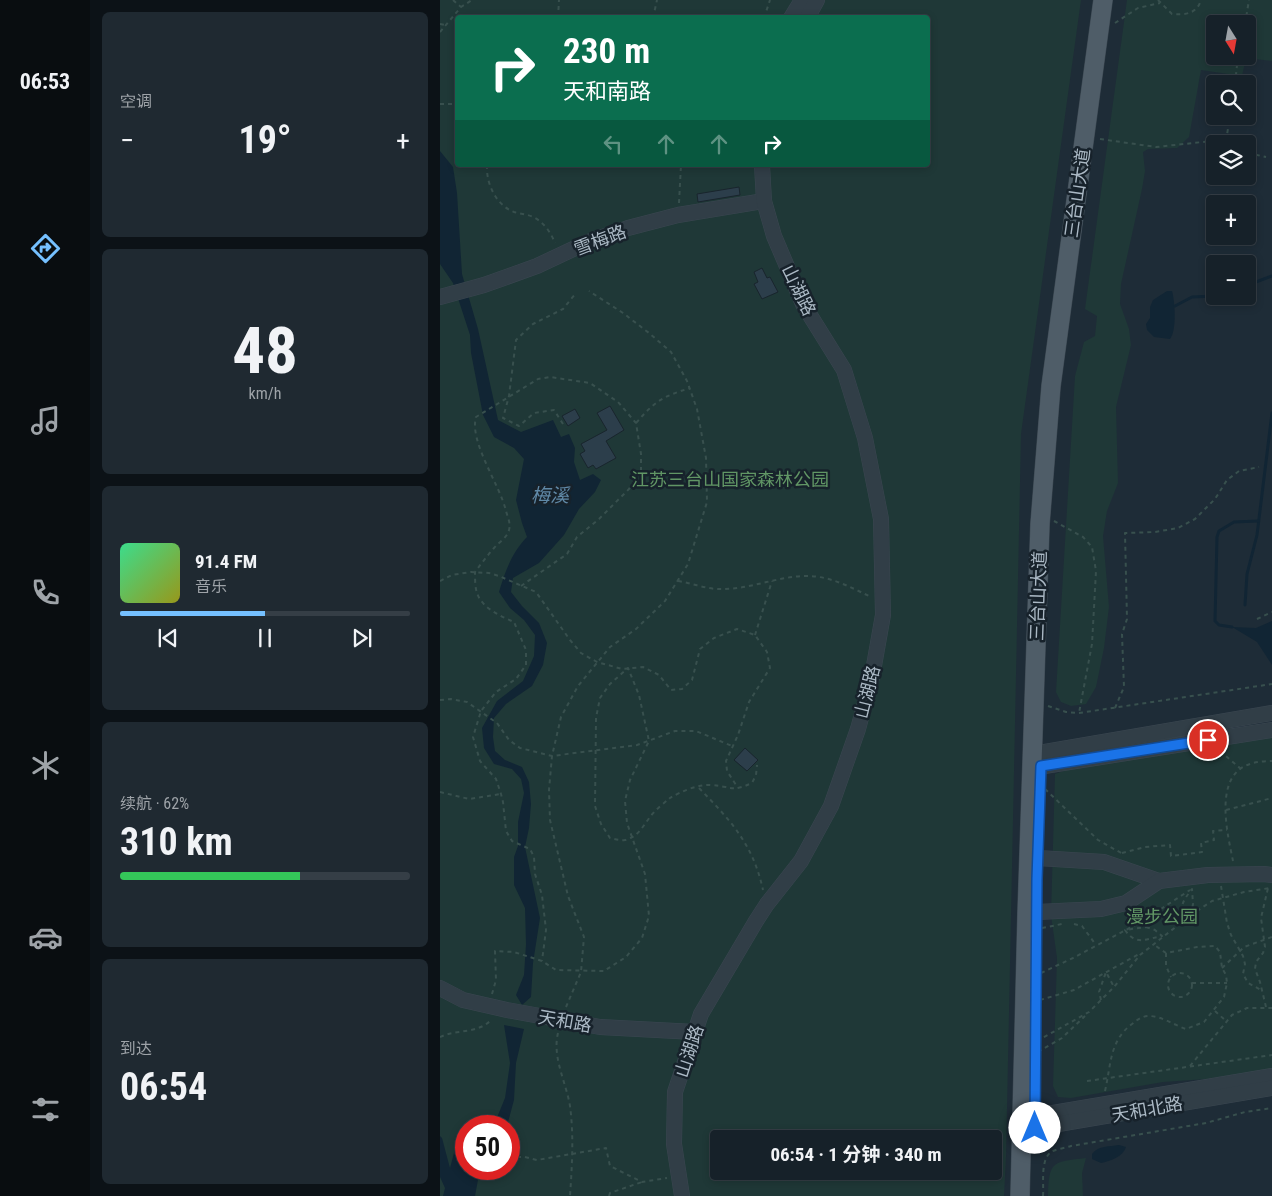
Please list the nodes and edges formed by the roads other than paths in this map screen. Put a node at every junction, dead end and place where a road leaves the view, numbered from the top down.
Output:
1 (802, 0) edge
2 (817, 0) edge
3 (1103, 0) edge
4 (1110, 0) edge
5 (793, 15) edge
6 (809, 15) edge
7 (754, 167) edge
8 (762, 167) edge
9 (761, 202) junction
10 (445, 296) edge
11 (1272, 713) edge
12 (1272, 730) edge
13 (1038, 765) junction
14 (1038, 858) junction
15 (1159, 881) junction
16 (1271, 884) edge
17 (1037, 921) junction
18 (440, 988) edge
19 (695, 1032) junction
20 (1272, 1076) edge
21 (1272, 1088) edge
22 (1029, 1123) junction
23 (682, 1196) edge
24 (1020, 1196) edge
25 (1032, 1196) edge

1 - 5 street
2 - 6 street
3 - 13 main road, 三台山大道
4 - 13 main road, 三台山大道
7 - 9 street
8 - 9 street, 山湖路
9 - 10 street, 雪梅路
9 - 19 street, 山湖路
11 - 13 street
12 - 13 street
13 - 14 main road, 三台山大道
13 - 22 main road, 三台山大道
14 - 15 street
14 - 17 main road, 三台山大道
15 - 16 street
15 - 17 street
17 - 22 main road, 三台山大道
18 - 19 street, 天和路
19 - 23 street, 山湖路
20 - 22 street, 天和北路
21 - 22 street, 天和北路
22 - 24 main road, 三台山大道
22 - 25 main road, 三台山大道

